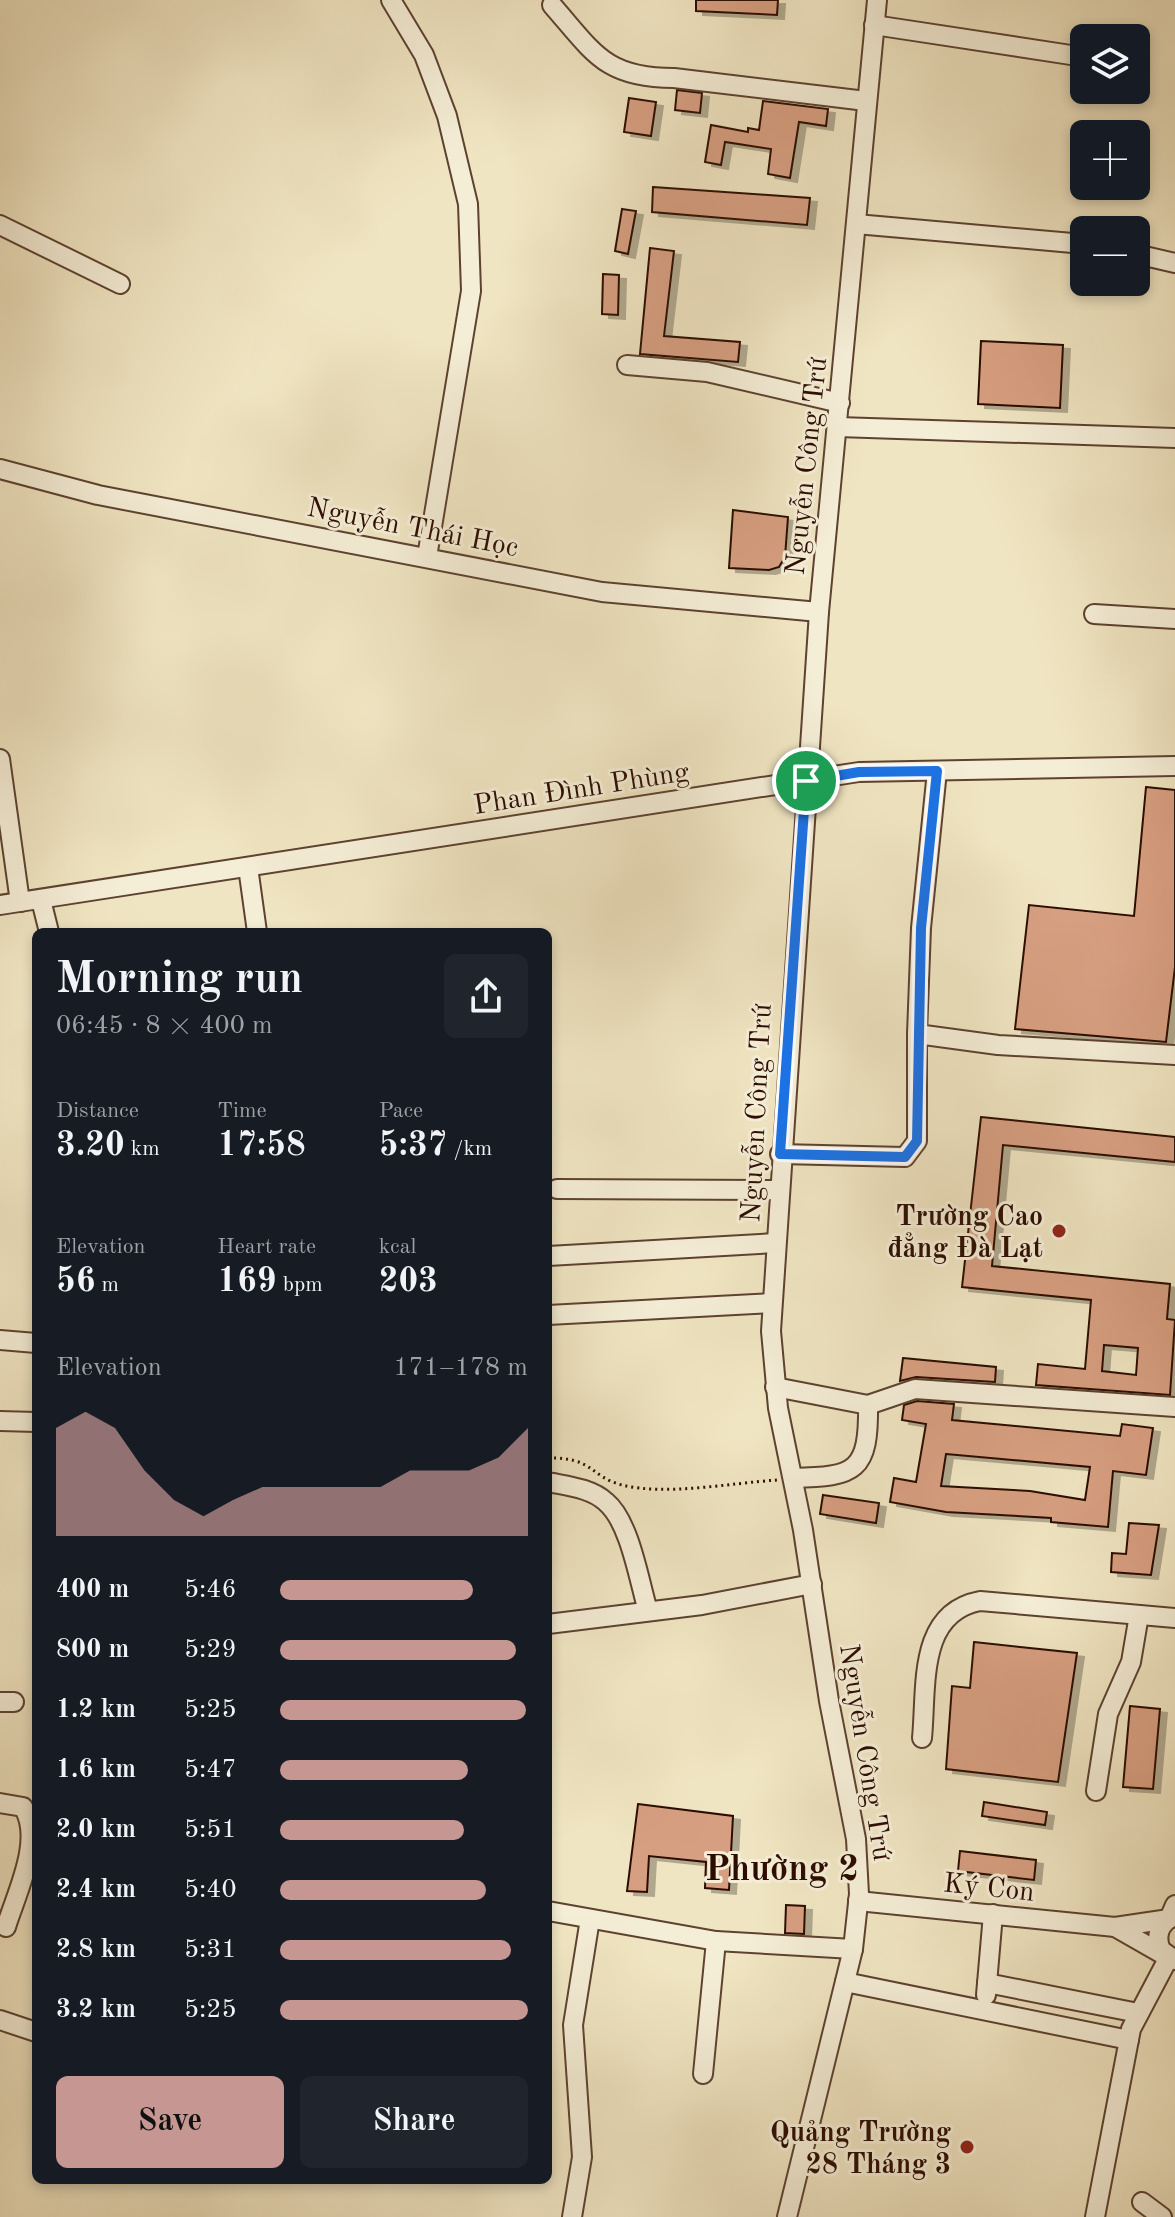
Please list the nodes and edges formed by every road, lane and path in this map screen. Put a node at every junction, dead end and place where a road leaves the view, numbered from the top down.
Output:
1 (391, 0) edge
2 (877, 0) edge
3 (552, 5) dead end
4 (874, 25) junction
5 (1070, 55) edge
6 (866, 101) junction
7 (856, 224) junction
8 (0, 225) edge
9 (1070, 243) edge
10 (1150, 257) edge
11 (1175, 263) edge
12 (120, 284) dead end
13 (627, 365) dead end
14 (840, 403) junction
15 (838, 427) junction
16 (1175, 438) edge
17 (0, 469) edge
18 (427, 557) junction
19 (819, 612) junction
20 (1094, 614) dead end
21 (1175, 619) edge
22 (0, 759) edge
23 (1175, 766) edge
24 (937, 771) junction
25 (806, 781) junction
26 (248, 867) junction
27 (41, 900) junction
28 (20, 902) junction
29 (0, 905) edge
30 (48, 928) edge
31 (256, 928) edge
32 (917, 1034) junction
33 (1175, 1055) edge
34 (780, 1154) junction
35 (557, 1189) dead end
36 (778, 1190) junction
37 (776, 1243) junction
38 (552, 1256) edge
39 (772, 1303) junction
40 (552, 1315) edge
41 (0, 1340) edge
42 (32, 1343) edge
43 (775, 1387) junction
44 (868, 1405) junction
45 (1175, 1407) edge
46 (0, 1421) edge
47 (32, 1422) edge
48 (552, 1458) edge
49 (793, 1478) junction
50 (552, 1483) edge
51 (812, 1584) junction
52 (648, 1611) junction
53 (1139, 1615) junction
54 (1175, 1618) edge
55 (552, 1623) edge
56 (922, 1738) dead end
57 (1096, 1791) dead end
58 (0, 1803) edge
59 (858, 1901) junction
60 (552, 1912) edge
61 (1173, 1913) edge
62 (993, 1914) junction
63 (590, 1919) junction
64 (6, 1927) dead end
65 (1115, 1927) junction
66 (716, 1941) junction
67 (853, 1949) junction
68 (1170, 1958) edge
69 (845, 1982) junction
70 (987, 1983) junction
71 (985, 2010) junction
72 (1138, 2013) junction
73 (0, 2020) edge
74 (32, 2031) edge
75 (1129, 2040) junction
76 (703, 2074) dead end
77 (1142, 2202) dead end
78 (572, 2217) edge
79 (787, 2217) edge
80 (1095, 2217) edge
81 (1162, 2217) edge

1 - 18 street
2 - 4 street, Nguyễn Công Trứ
3 - 6 street
4 - 5 street
4 - 6 street, Nguyễn Công Trứ
6 - 7 street, Nguyễn Công Trứ
7 - 9 street
7 - 14 street, Nguyễn Công Trứ
8 - 12 street
10 - 11 street
13 - 14 street
14 - 15 street, Nguyễn Công Trứ
15 - 16 street
15 - 19 street, Nguyễn Công Trứ
17 - 18 street, Nguyễn Thái Học
18 - 19 street, Nguyễn Thái Học
19 - 25 street, Nguyễn Công Trứ
20 - 21 street
22 - 28 street
23 - 24 street, Phan Đình Phùng
24 - 25 street, Phan Đình Phùng
24 - 32 street
25 - 26 street, Phan Đình Phùng
25 - 34 street, Nguyễn Công Trứ
26 - 27 street, Phan Đình Phùng
26 - 31 street
27 - 28 street, Phan Đình Phùng
27 - 30 street
28 - 29 street, Phan Đình Phùng
32 - 33 street
32 - 34 street
34 - 36 street, Nguyễn Công Trứ
35 - 36 street
36 - 37 street, Nguyễn Công Trứ
37 - 38 street
37 - 39 street, Nguyễn Công Trứ
39 - 40 street
39 - 43 street, Nguyễn Công Trứ
41 - 42 street
43 - 44 street
43 - 49 street, Nguyễn Công Trứ
44 - 45 street
44 - 49 street
46 - 47 street
48 - 49 path
49 - 51 street, Nguyễn Công Trứ
50 - 52 street
51 - 52 street
51 - 59 street, Nguyễn Công Trứ
52 - 55 street
53 - 54 street
53 - 56 street
53 - 57 street
58 - 64 street
59 - 62 street, Ký Con
59 - 67 street, Nguyễn Công Trứ
60 - 63 street
61 - 65 street, Ký Con
61 - 68 street
62 - 65 street, Ký Con
62 - 70 street
63 - 66 street
63 - 78 street
65 - 68 street, Ký Con
66 - 67 street
66 - 76 street
67 - 69 street, Nguyễn Công Trứ
68 - 72 street
69 - 71 street
69 - 79 street, Nguyễn Công Trứ
70 - 71 street
70 - 72 street
71 - 75 street
72 - 75 street
73 - 74 street
75 - 80 street
77 - 81 street

